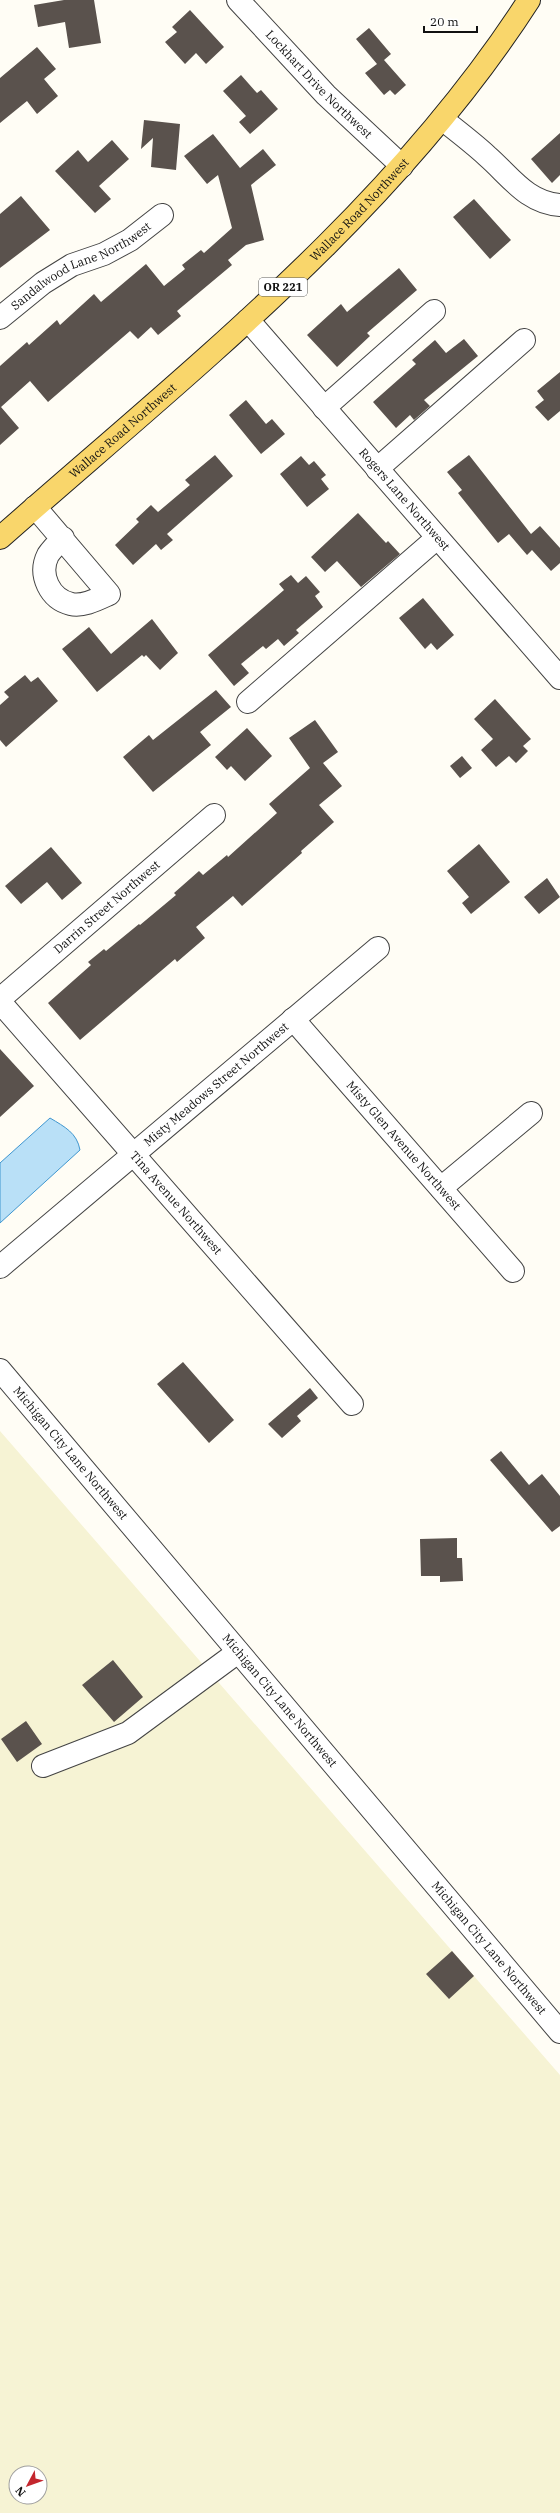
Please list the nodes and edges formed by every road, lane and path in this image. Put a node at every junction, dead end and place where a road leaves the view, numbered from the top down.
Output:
1 (238, 0) edge
2 (529, 0) edge
3 (442, 119) junction
4 (402, 166) junction
5 (560, 205) edge
6 (162, 215) dead end
7 (434, 311) dead end
8 (0, 318) edge
9 (248, 320) junction
10 (524, 340) dead end
11 (324, 408) junction
12 (377, 469) junction
13 (35, 507) junction
14 (0, 538) edge
15 (63, 538) dead end
16 (437, 538) junction
17 (560, 678) edge
18 (248, 702) dead end
19 (214, 815) dead end
20 (378, 948) dead end
21 (0, 1001) edge
22 (293, 1019) junction
23 (531, 1113) dead end
24 (133, 1154) junction
25 (441, 1188) junction
26 (0, 1267) edge
27 (513, 1271) dead end
28 (0, 1370) edge
29 (352, 1404) dead end
30 (238, 1652) junction
31 (43, 1766) dead end
32 (560, 2032) edge

1 - 4 street, Lockhart Drive Northwest
2 - 3 main road, Wallace Road Northwest / OR 221
3 - 4 main road, Wallace Road Northwest / OR 221
3 - 5 street
4 - 9 main road, Wallace Road Northwest / OR 221
6 - 8 street, Sandalwood Lane Northwest
7 - 11 street
9 - 11 street, Rogers Lane Northwest
9 - 13 main road, Wallace Road Northwest / OR 221
10 - 12 street
11 - 12 street, Rogers Lane Northwest
12 - 16 street, Rogers Lane Northwest
13 - 14 main road, Wallace Road Northwest / OR 221
13 - 15 street
16 - 17 street, Rogers Lane Northwest
16 - 18 street
19 - 21 street, Darrin Street Northwest
20 - 22 street, Misty Meadows Street Northwest
21 - 24 street, Tina Avenue Northwest
22 - 24 street, Misty Meadows Street Northwest
22 - 25 street, Misty Glen Avenue Northwest
23 - 25 street
24 - 26 street, Misty Meadows Street Northwest
24 - 29 street, Tina Avenue Northwest
25 - 27 street, Misty Glen Avenue Northwest
28 - 30 street, Michigan City Lane Northwest
30 - 31 street
30 - 32 street, Michigan City Lane Northwest

